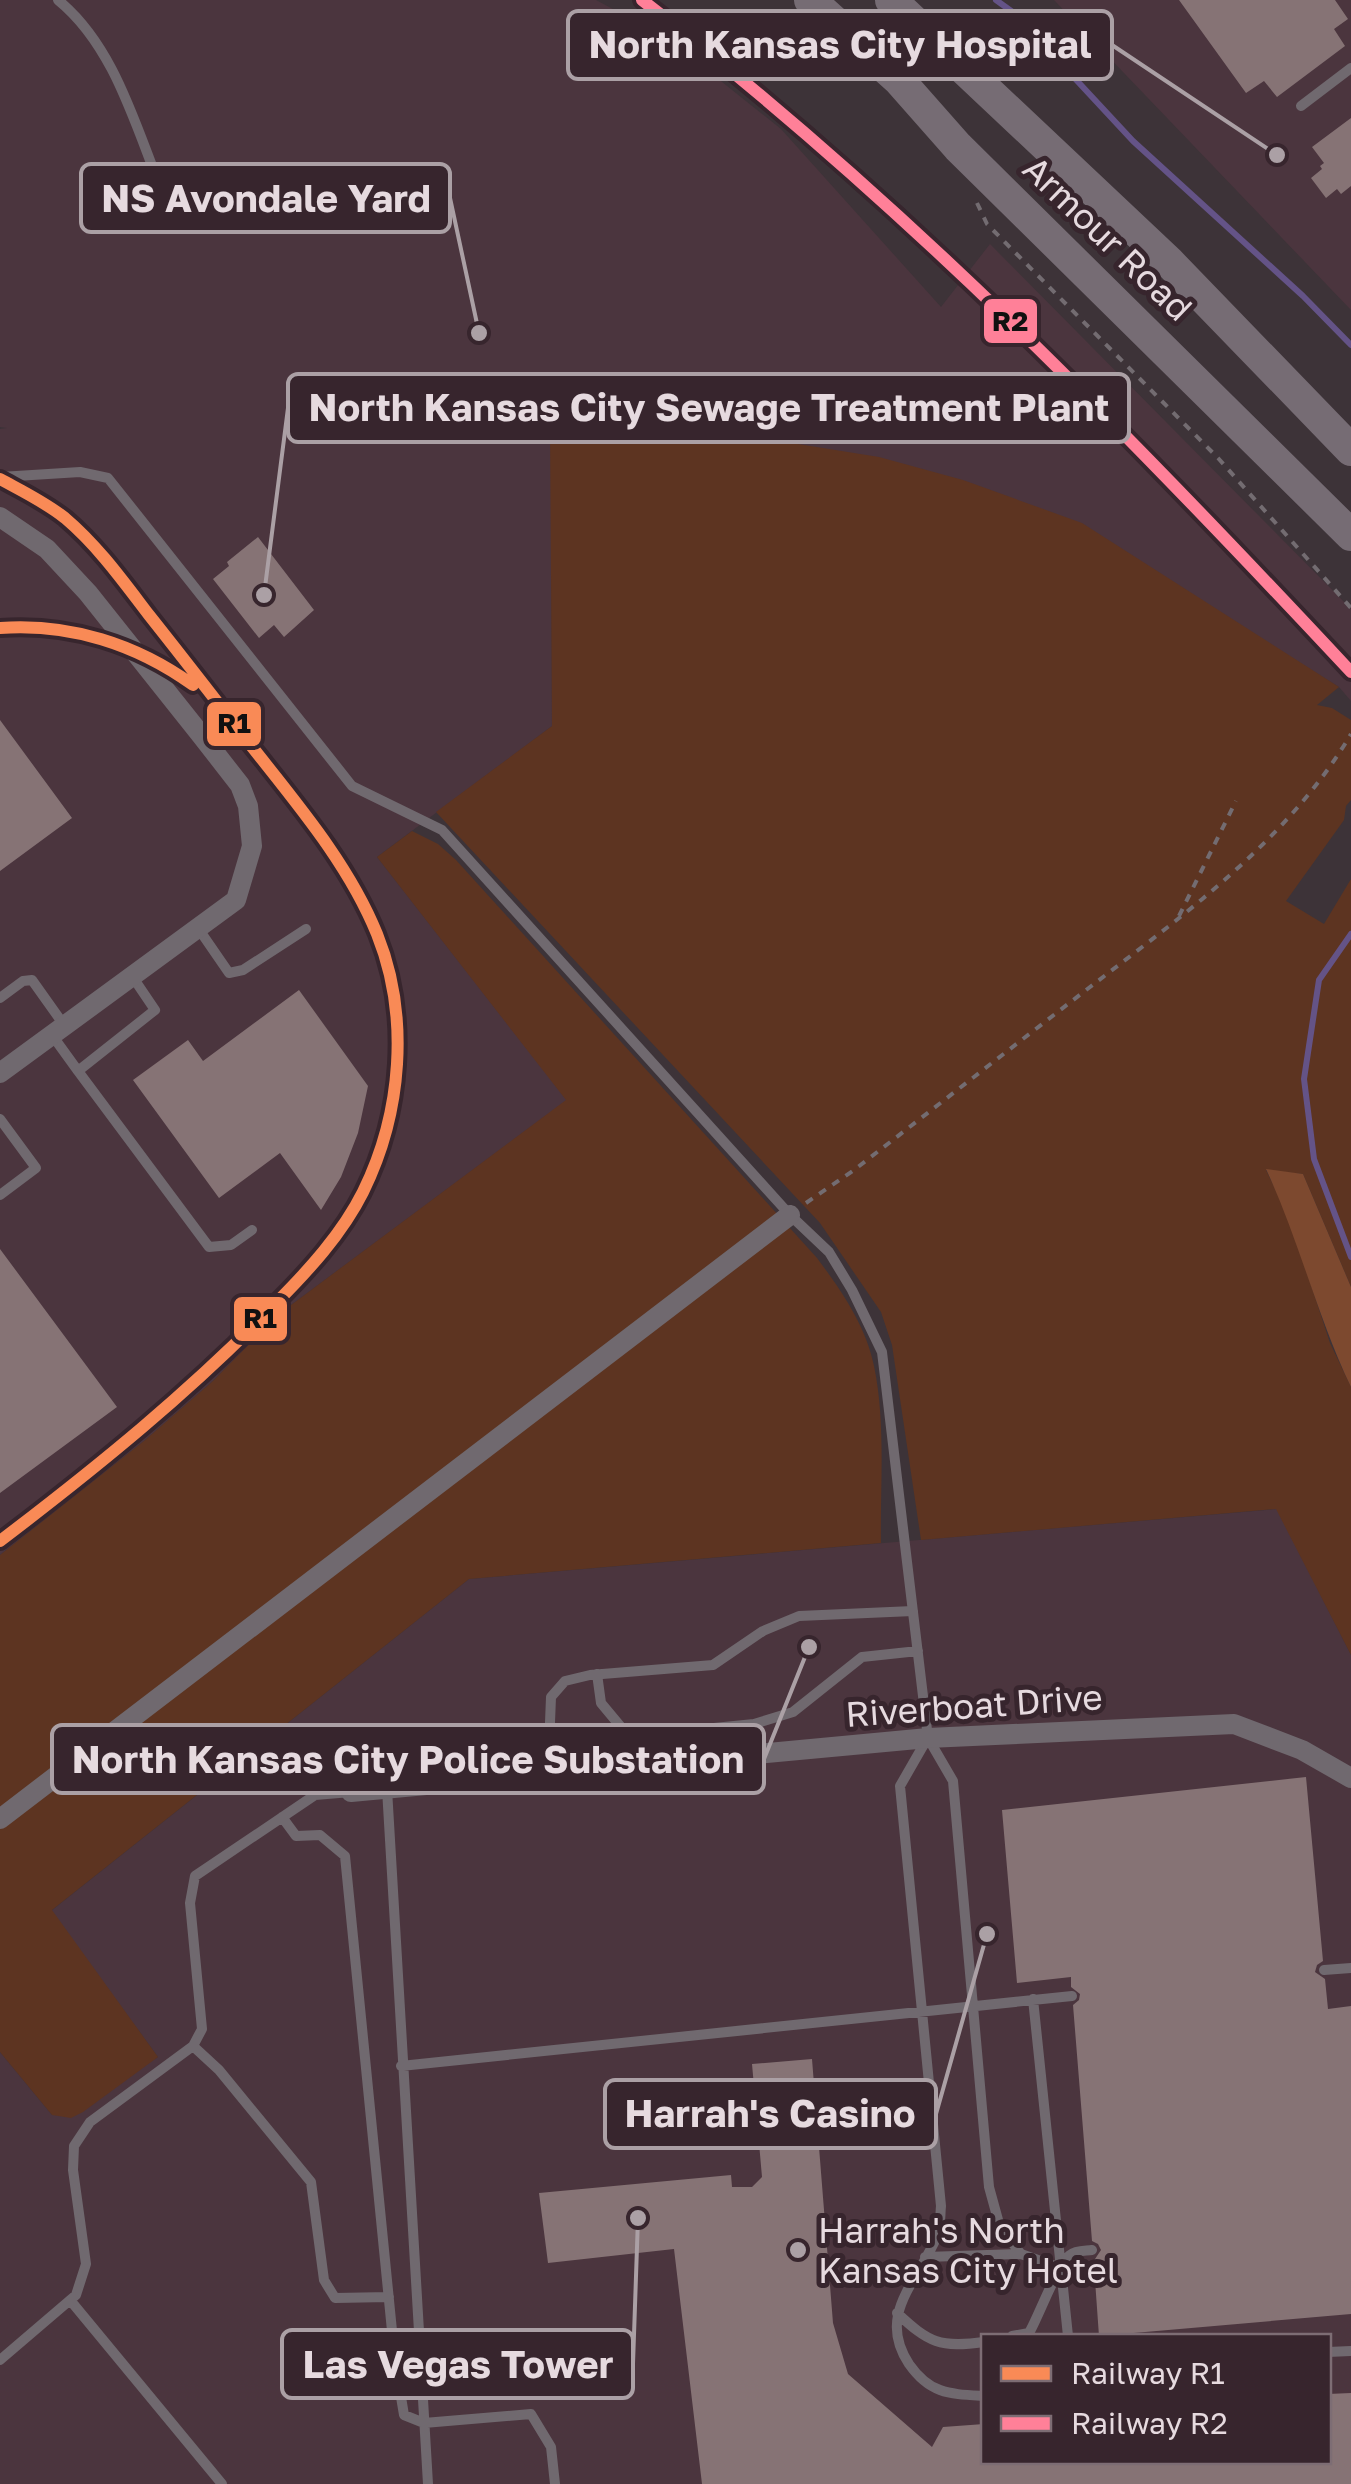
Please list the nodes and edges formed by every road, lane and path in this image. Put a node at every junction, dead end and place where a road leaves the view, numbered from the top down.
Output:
1 (58, 0) edge
2 (810, 0) edge
3 (891, 0) edge
4 (1351, 68) edge
5 (1302, 106) dead end
6 (973, 196) dead end
7 (166, 201) dead end
8 (1351, 450) edge
9 (0, 477) edge
10 (0, 517) edge
11 (1351, 535) edge
12 (1351, 608) edge
13 (1351, 734) edge
14 (1236, 800) dead end
15 (1177, 920) junction
16 (198, 928) junction
17 (306, 929) dead end
18 (132, 976) junction
19 (0, 998) edge
20 (58, 1030) junction
21 (78, 1072) junction
22 (0, 1073) edge
23 (0, 1119) edge
24 (0, 1195) edge
25 (790, 1214) junction
26 (252, 1230) dead end
27 (913, 1611) junction
28 (918, 1651) junction
29 (597, 1674) junction
30 (928, 1738) junction
31 (548, 1773) junction
32 (1351, 1778) edge
33 (386, 1788) junction
34 (351, 1792) joint
35 (282, 1818) junction
36 (0, 1819) edge
37 (1351, 1968) edge
38 (1324, 1970) dead end
39 (1072, 1996) dead end
40 (1033, 1999) junction
41 (973, 2006) junction
42 (922, 2012) junction
43 (193, 2046) junction
44 (401, 2066) junction
45 (1092, 2250) dead end
46 (1022, 2254) junction
47 (925, 2258) junction
48 (1060, 2266) junction
49 (1094, 2271) dead end
50 (389, 2297) junction
51 (70, 2300) junction
52 (896, 2313) junction
53 (1023, 2334) edge
54 (1068, 2334) edge
55 (981, 2342) edge
56 (0, 2360) edge
57 (981, 2396) edge
58 (424, 2423) junction
59 (222, 2484) edge
60 (428, 2484) edge
61 (556, 2484) edge

1 - 7 lane
2 - 11 highway, Armour Road
3 - 8 highway, Armour Road
4 - 5 lane
6 - 12 path
9 - 25 lane
10 - 16 street
13 - 15 path
14 - 15 path
15 - 25 path
16 - 17 lane
16 - 18 street
18 - 20 street
18 - 21 lane
19 - 20 lane
20 - 21 lane
20 - 22 street
21 - 26 lane
23 - 24 lane
25 - 27 lane
25 - 36 street
27 - 28 lane
27 - 29 lane
28 - 29 lane
28 - 30 lane
29 - 31 lane
30 - 31 street, Riverboat Drive
30 - 32 street, Riverboat Drive
30 - 41 lane
30 - 42 lane
31 - 33 street, Riverboat Drive
33 - 34 street, Riverboat Drive
33 - 44 lane
34 - 35 lane
35 - 43 lane
35 - 50 lane
37 - 38 lane
39 - 40 lane
40 - 41 lane
40 - 48 lane
41 - 42 lane
41 - 46 lane
42 - 44 lane
42 - 47 lane
43 - 50 lane
43 - 51 lane
44 - 58 lane
45 - 48 lane
46 - 47 lane
46 - 48 lane
47 - 52 lane
48 - 49 lane
48 - 53 lane
48 - 54 lane
50 - 58 lane
51 - 56 lane
51 - 59 lane
52 - 55 lane
52 - 57 lane
58 - 60 lane
58 - 61 lane

